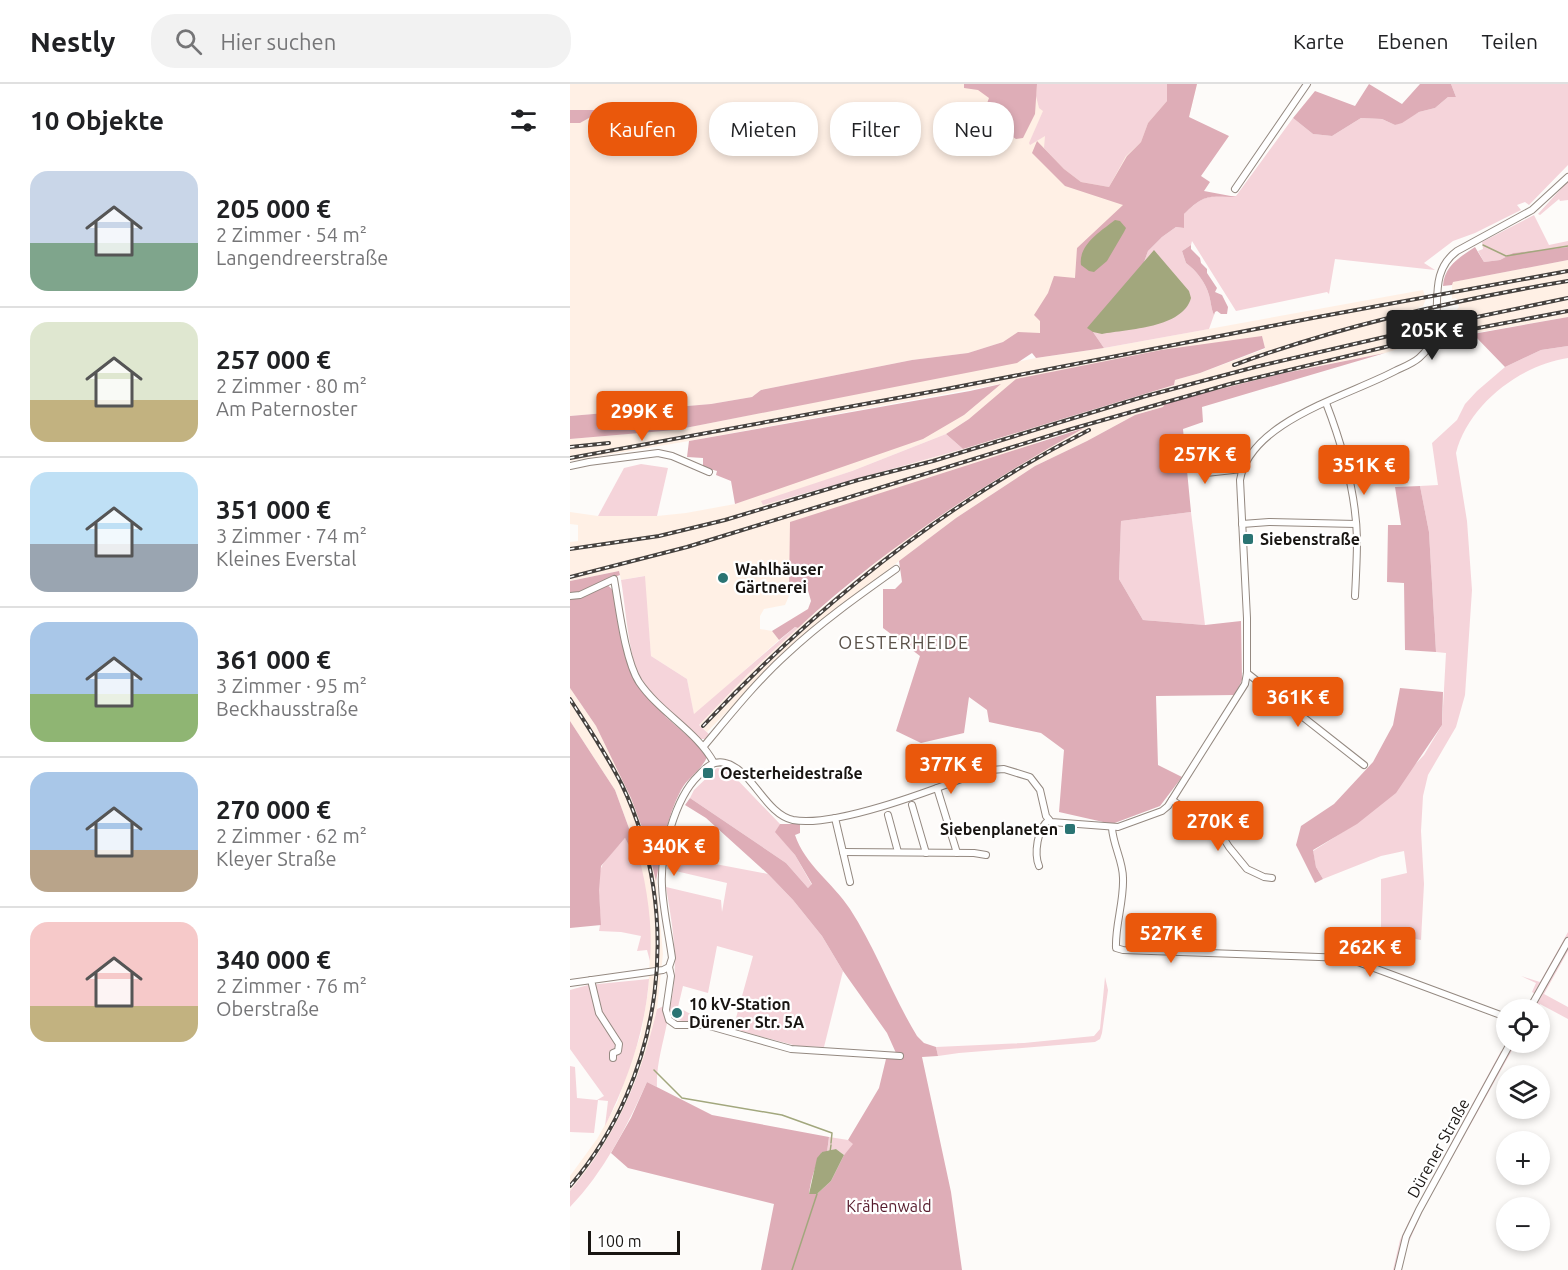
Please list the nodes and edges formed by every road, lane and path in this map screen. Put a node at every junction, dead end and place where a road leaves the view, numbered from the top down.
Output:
1 (1307, 84) edge
2 (1568, 177) edge
3 (1235, 189) dead end
4 (1326, 403) junction
5 (1203, 450) dead end
6 (570, 466) edge
7 (1242, 469) junction
8 (709, 472) dead end
9 (1242, 524) junction
10 (1356, 524) junction
11 (896, 569) dead end
12 (570, 596) edge
13 (1355, 596) dead end
14 (1248, 673) junction
15 (704, 746) junction
16 (714, 763) junction
17 (1364, 765) dead end
18 (937, 788) junction
19 (1172, 800) junction
20 (883, 805) junction
21 (912, 805) dead end
22 (835, 818) junction
23 (1048, 820) junction
24 (1112, 828) junction
25 (843, 852) junction
26 (898, 852) junction
27 (926, 853) junction
28 (957, 853) junction
29 (986, 855) dead end
30 (1039, 866) dead end
31 (1272, 878) dead end
32 (850, 882) dead end
33 (1568, 941) edge
34 (669, 967) junction
35 (591, 980) junction
36 (570, 983) edge
37 (1535, 999) edge
38 (1496, 1013) edge
39 (1505, 1053) edge
40 (900, 1056) dead end
41 (613, 1058) dead end
42 (1398, 1270) edge

1 - 3 street
2 - 4 street
4 - 7 street
4 - 10 street
5 - 7 street
6 - 8 street
7 - 9 street
9 - 10 street
9 - 14 street
10 - 13 street
11 - 15 street
12 - 15 street
14 - 17 street
14 - 19 street
15 - 16 street
16 - 22 street
16 - 34 street
18 - 20 street
18 - 23 street
18 - 28 street
19 - 24 street
19 - 31 street
20 - 22 street
20 - 26 street
21 - 27 street
22 - 25 street
23 - 24 street
23 - 30 street
24 - 38 street
25 - 26 street
25 - 32 street
26 - 27 street
27 - 28 street
28 - 29 street
33 - 37 street
34 - 35 street
34 - 40 street
35 - 36 street
35 - 41 street
39 - 42 street, Dürener Straße

